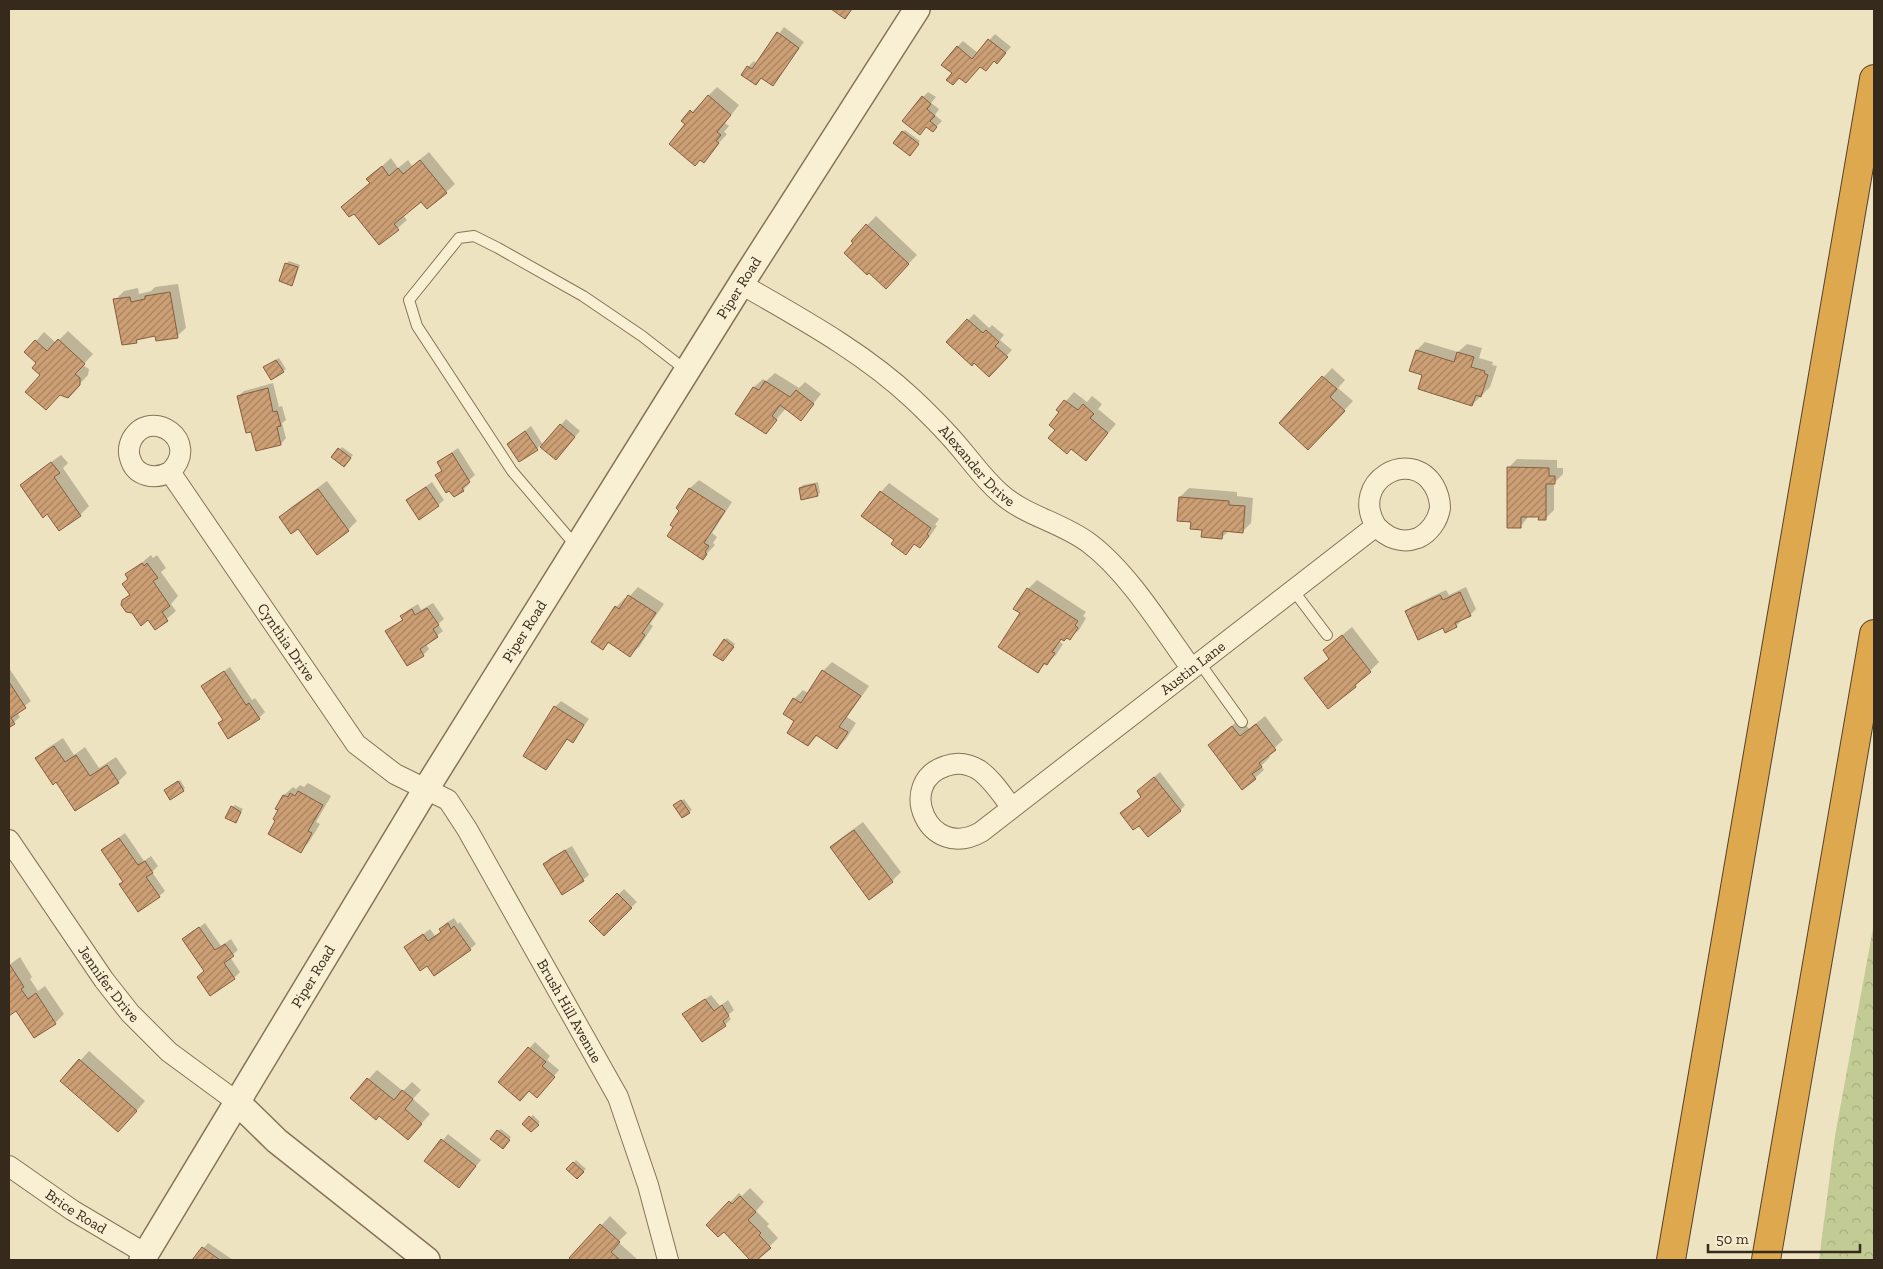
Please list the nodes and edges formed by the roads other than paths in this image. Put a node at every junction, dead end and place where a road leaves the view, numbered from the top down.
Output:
1 (917, 9) edge
2 (1874, 78) edge
3 (741, 284) junction
4 (687, 371) junction
5 (170, 472) dead end
6 (1376, 526) dead end
7 (577, 547) junction
8 (1293, 590) junction
9 (1874, 634) edge
10 (1327, 635) dead end
11 (1195, 665) junction
12 (1242, 722) dead end
13 (426, 789) junction
14 (1012, 808) junction
15 (9, 840) edge
16 (237, 1102) junction
17 (9, 1166) edge
18 (144, 1257) edge
19 (427, 1260) edge
20 (668, 1260) edge
21 (1671, 1260) edge
22 (1766, 1260) edge

1 - 3 street, Piper Road
2 - 21 highway
3 - 4 street, Piper Road
3 - 11 street, Alexander Drive
4 - 7 street, Piper Road
4 - 7 lane
5 - 13 street, Cynthia Drive
6 - 8 street, Austin Lane
7 - 13 street, Piper Road
8 - 10 lane
8 - 11 street, Austin Lane
9 - 22 highway
11 - 12 lane
11 - 14 street, Austin Lane
13 - 16 street, Piper Road
13 - 20 street, Brush Hill Avenue
14 - 14 street, Austin Lane
15 - 16 street, Jennifer Drive
16 - 18 street, Piper Road
16 - 19 street
17 - 18 street, Brice Road

